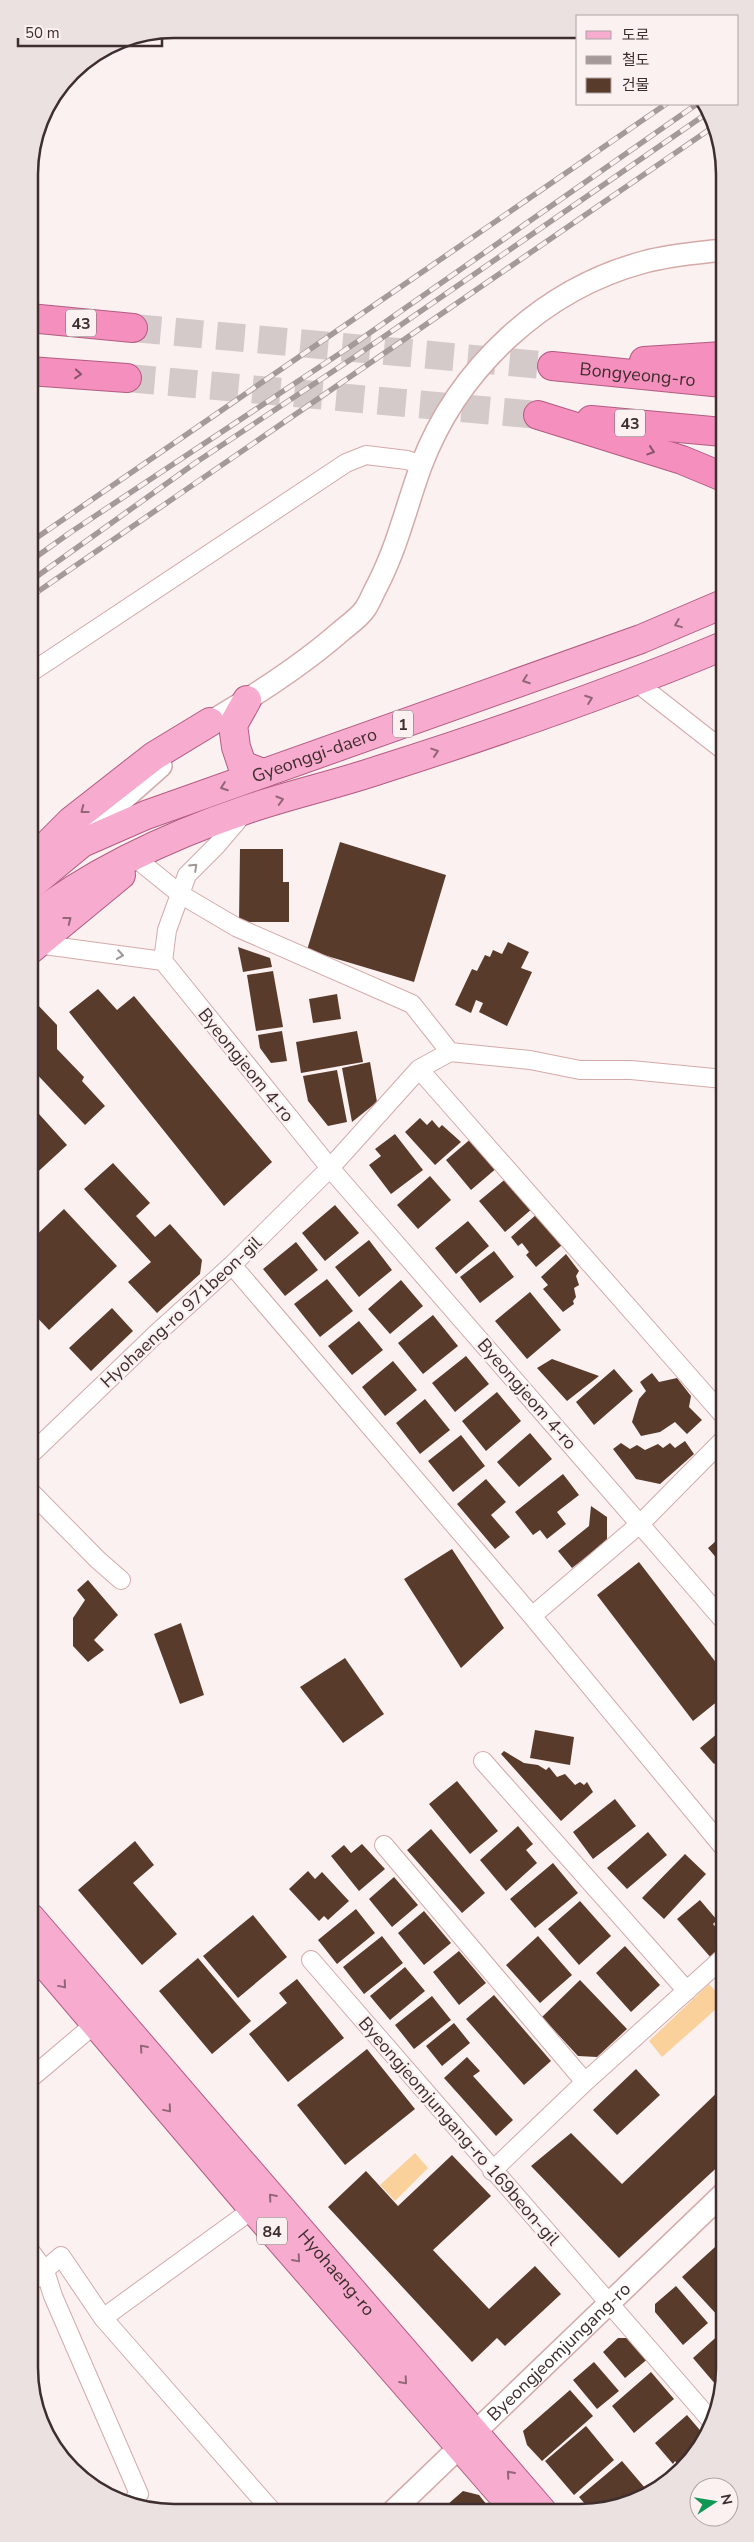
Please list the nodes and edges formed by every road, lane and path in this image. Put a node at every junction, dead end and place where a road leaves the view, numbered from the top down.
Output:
1 (716, 251) edge
2 (38, 319) edge
3 (133, 328) tunnel mouth
4 (716, 356) edge
5 (38, 371) edge
6 (127, 378) tunnel mouth
7 (716, 381) edge
8 (716, 431) edge
9 (422, 465) junction
10 (716, 474) edge
11 (716, 607) edge
12 (716, 649) edge
13 (38, 668) edge
14 (636, 682) junction
15 (247, 700) junction
16 (210, 722) junction
17 (716, 745) edge
18 (263, 773) junction
19 (248, 809) junction
20 (82, 843) junction
21 (141, 854) junction
22 (38, 855) edge
23 (38, 860) edge
24 (38, 879) edge
25 (180, 894) junction
26 (38, 934) edge
27 (38, 939) edge
28 (163, 961) junction
29 (450, 1052) junction
30 (419, 1070) junction
31 (716, 1078) edge
32 (330, 1168) junction
33 (232, 1265) junction
34 (716, 1407) edge
35 (38, 1447) edge
36 (716, 1447) edge
37 (38, 1498) edge
38 (640, 1523) junction
39 (121, 1580) dead end
40 (716, 1612) edge
41 (532, 1616) junction
42 (483, 1762) dead end
43 (716, 1838) edge
44 (384, 1845) dead end
45 (38, 1928) edge
46 (38, 1955) edge
47 (311, 1960) dead end
48 (716, 1965) edge
49 (687, 1991) junction
50 (103, 2017) junction
51 (38, 2072) edge
52 (585, 2082) junction
53 (492, 2172) junction
54 (716, 2200) edge
55 (253, 2209) junction
56 (38, 2261) edge
57 (45, 2270) junction
58 (38, 2276) edge
59 (607, 2303) junction
60 (103, 2318) junction
61 (708, 2417) edge
62 (467, 2440) junction
63 (135, 2499) edge
64 (267, 2504) edge
65 (399, 2504) edge
66 (512, 2504) edge
67 (536, 2504) edge

1 - 9 street
2 - 3 highway, 43
4 - 7 highway, Bongyeong-ro
5 -> 6 highway
8 -> 10 highway, 43
9 - 13 street
9 - 15 street
11 -> 18 main road, Gyeonggi-daero / 1
12 - 14 main road, Gyeonggi-daero / 1
14 - 17 street
19 -> 14 main road, Gyeonggi-daero / 1
15 - 16 street
15 - 18 main road
16 - 20 street
16 -> 22 main road
18 -> 20 main road, Gyeonggi-daero / 1
19 - 21 main road, Gyeonggi-daero / 1
25 -> 19 street
20 - 23 main road
20 - 24 main road, Gyeonggi-daero / 1
21 - 25 street
26 -> 21 main road, Gyeonggi-daero
25 - 28 street
25 - 29 street
27 -> 28 street
28 - 32 street, Byeongjeom 4-ro
29 - 30 street
29 - 31 street
30 - 32 street
30 - 34 street
32 - 33 street, Hyohaeng-ro 971beon-gil
32 - 38 street, Byeongjeom 4-ro
33 - 35 street, Hyohaeng-ro 971beon-gil
33 - 41 street
36 - 38 street
37 - 39 street
38 - 40 street, Byeongjeom 4-ro
38 - 41 street
41 - 43 street
42 - 49 street
44 - 52 street
45 - 50 main road, Hyohaeng-ro / 84
46 -> 50 main road, Hyohaeng-ro / 84
47 - 53 street, Byeongjeomjungang-ro 169beon-gil
48 - 49 street
49 - 52 street
50 - 51 street
50 -> 55 main road, Hyohaeng-ro / 84
62 -> 50 main road, Hyohaeng-ro / 84
52 - 53 street
53 - 59 street, Byeongjeomjungang-ro 169beon-gil
54 - 59 street, Byeongjeomjungang-ro
55 - 60 street
55 -> 62 main road, Hyohaeng-ro / 84
56 - 57 street
57 - 58 street
57 - 60 street
57 - 63 street
59 - 61 street, Byeongjeomjungang-ro 169beon-gil
59 - 62 street, Byeongjeomjungang-ro
60 - 64 street
62 - 65 street, Byeongjeomjungang-ro
62 - 66 main road, Hyohaeng-ro / 84
67 -> 62 main road, Hyohaeng-ro / 84

